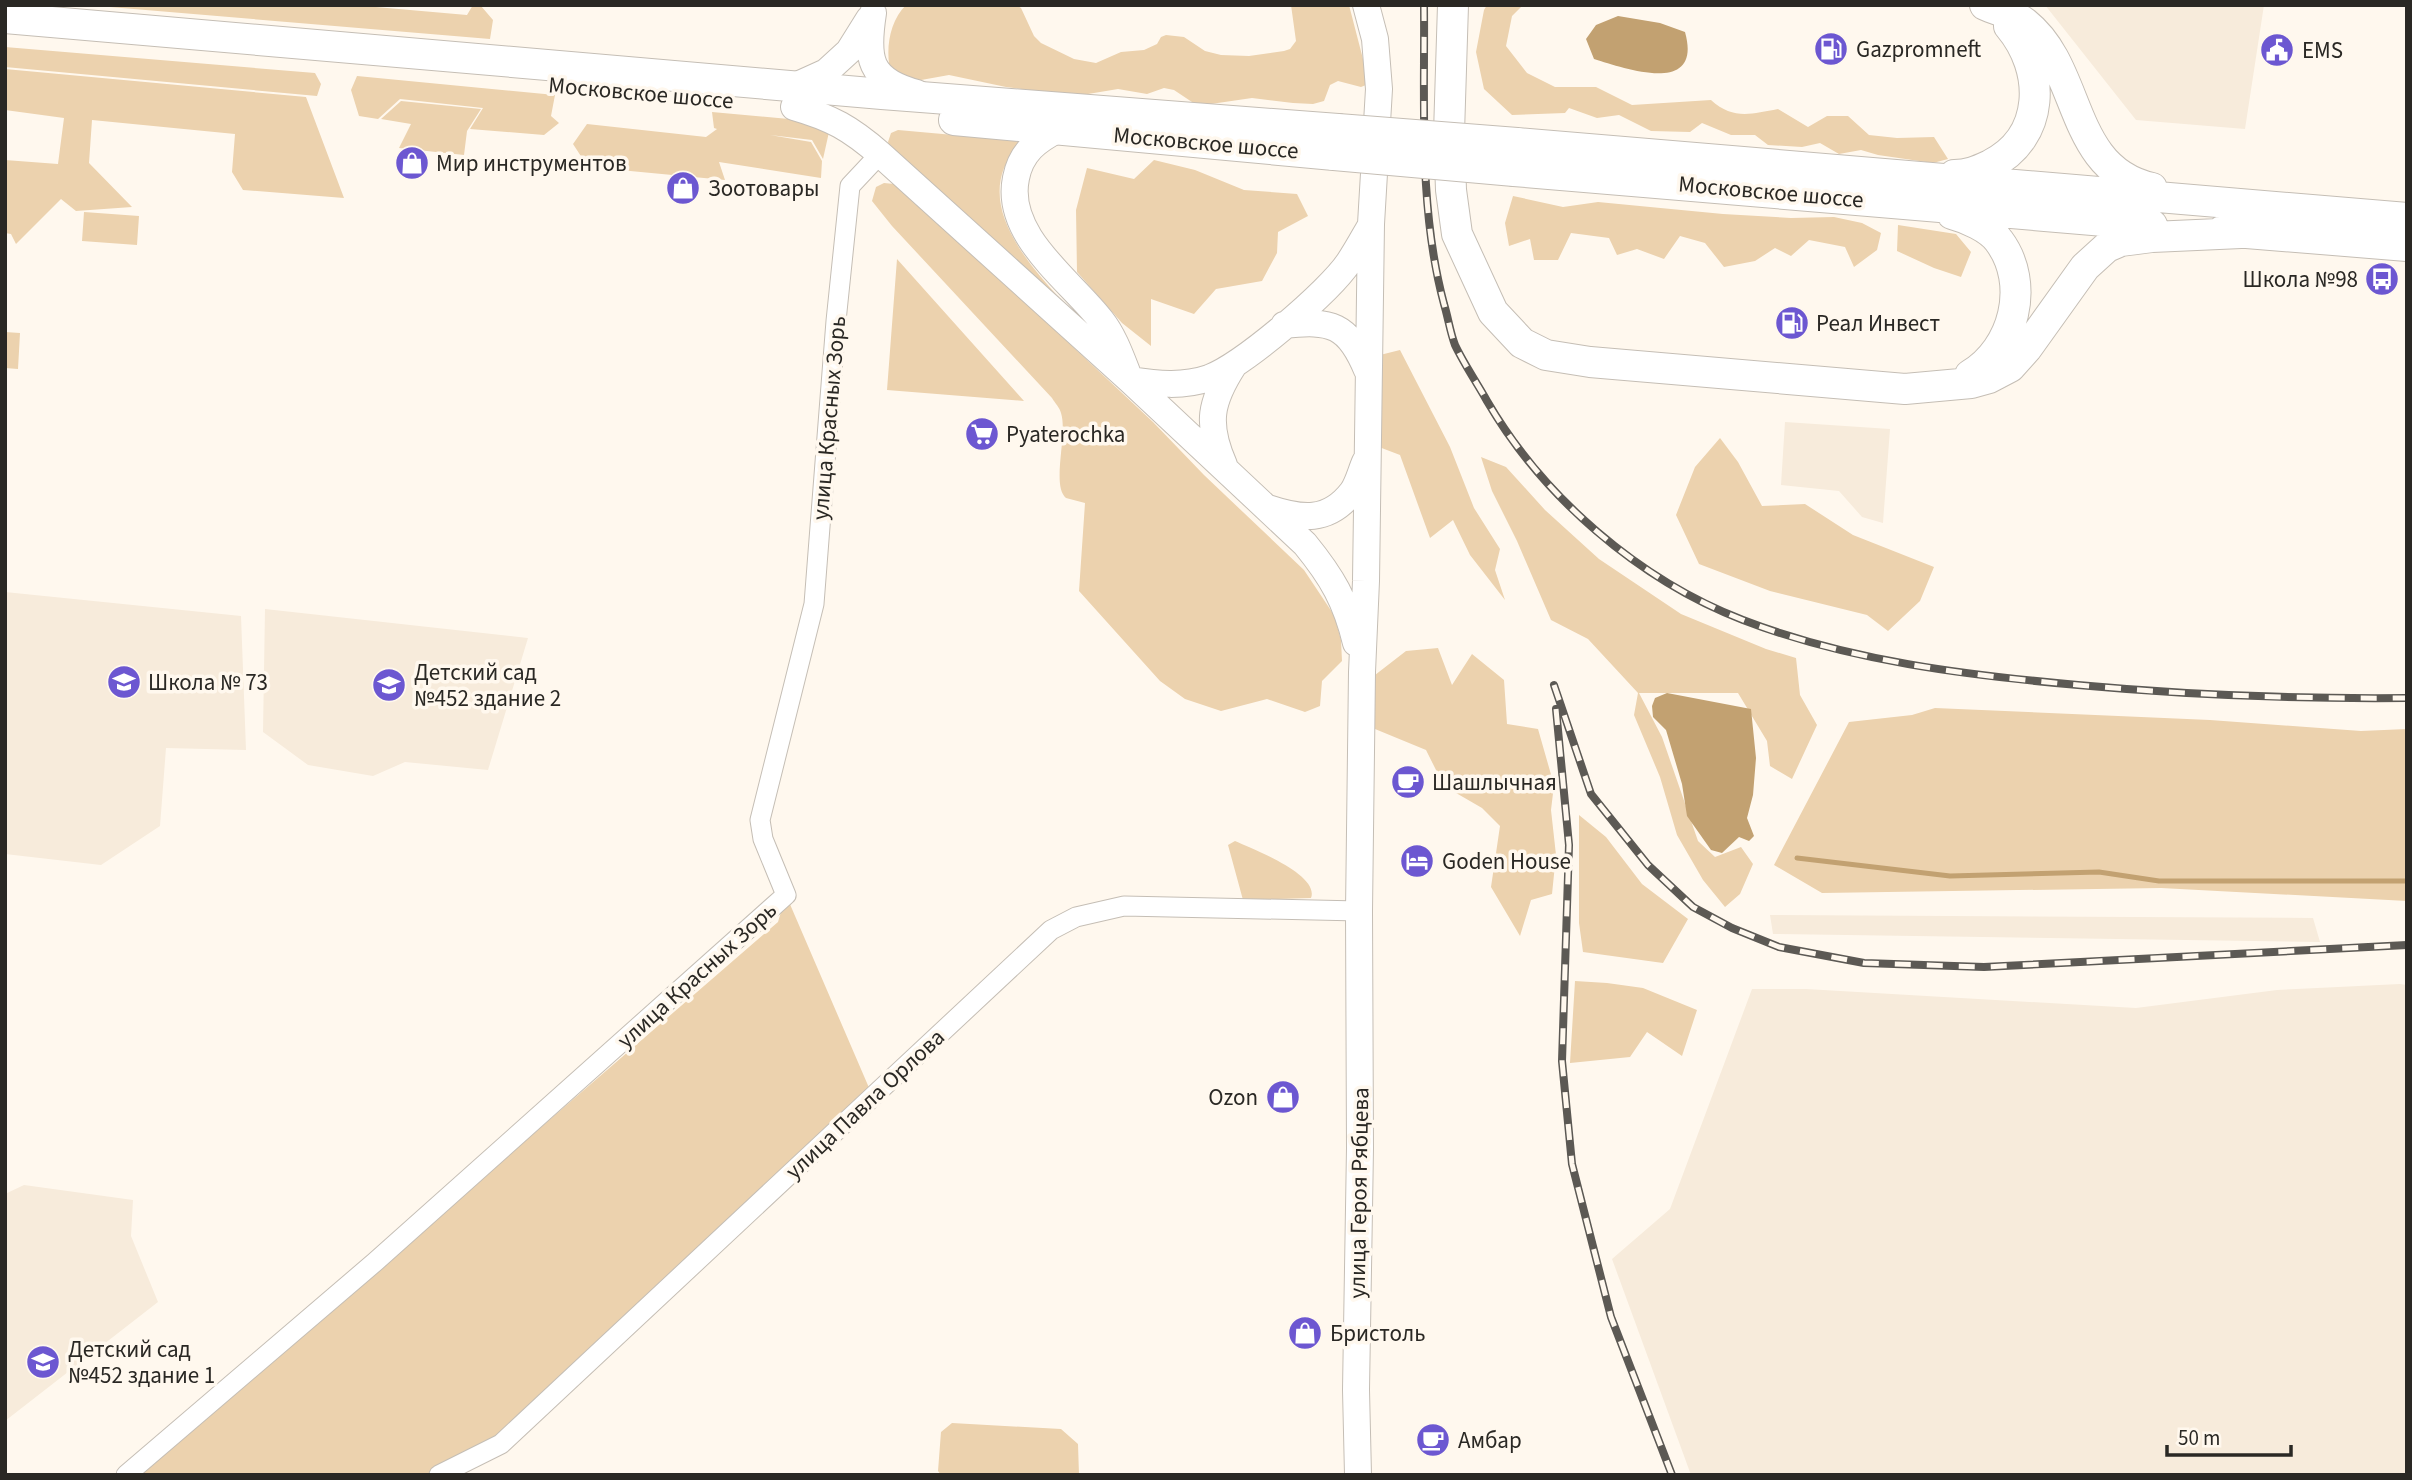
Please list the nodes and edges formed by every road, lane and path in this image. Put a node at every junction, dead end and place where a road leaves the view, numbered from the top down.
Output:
1 (1366, 5) edge
2 (1453, 5) edge
3 (1475, 5) edge
4 (1990, 7) edge
5 (875, 9) edge
6 (5, 18) edge
7 (5, 36) edge
8 (1453, 68) junction
9 (794, 96) junction
10 (936, 98) junction
11 (1059, 129) junction
12 (1336, 142) junction
13 (880, 154) junction
14 (1907, 191) junction
15 (2407, 218) edge
16 (2242, 219) junction
17 (1371, 224) junction
18 (2407, 246) edge
19 (1284, 325) junction
20 (1234, 365) junction
21 (1369, 375) junction
22 (1130, 380) junction
23 (1954, 384) junction
24 (1368, 455) junction
25 (1227, 470) junction
26 (1263, 506) junction
27 (1363, 672) junction
28 (1359, 911) junction
29 (126, 1475) edge
30 (439, 1475) edge
31 (1358, 1475) edge

1 - 17 main road
2 - 8 main road
3 - 8 main road
4 - 14 main road
4 - 16 main road
5 - 9 main road
5 - 10 main road
6 - 9 main road, Московское шоссе
7 - 9 main road, Московское шоссе
8 - 23 main road
9 - 10 main road, Московское шоссе
9 - 11 main road, Московское шоссе
9 - 13 main road
10 - 12 main road, Московское шоссе
11 - 12 main road, Московское шоссе
11 - 22 main road
12 - 14 main road, Московское шоссе, bridge
13 - 22 main road
13 - 29 street, улица Красных Зорь
14 - 16 main road, Московское шоссе
14 - 23 main road
15 - 16 main road, Московское шоссе
16 - 18 main road, Московское шоссе
16 - 23 main road
17 - 19 main road
17 - 21 main road
19 - 20 main road
19 - 21 main road
20 - 22 main road
20 - 25 main road
21 - 24 main road
22 - 25 main road
24 - 26 main road
24 - 27 main road
25 - 26 main road
26 - 27 main road
27 - 28 main road, улица Героя Рябцева
28 - 30 street, улица Павла Орлова
28 - 31 main road, улица Героя Рябцева

